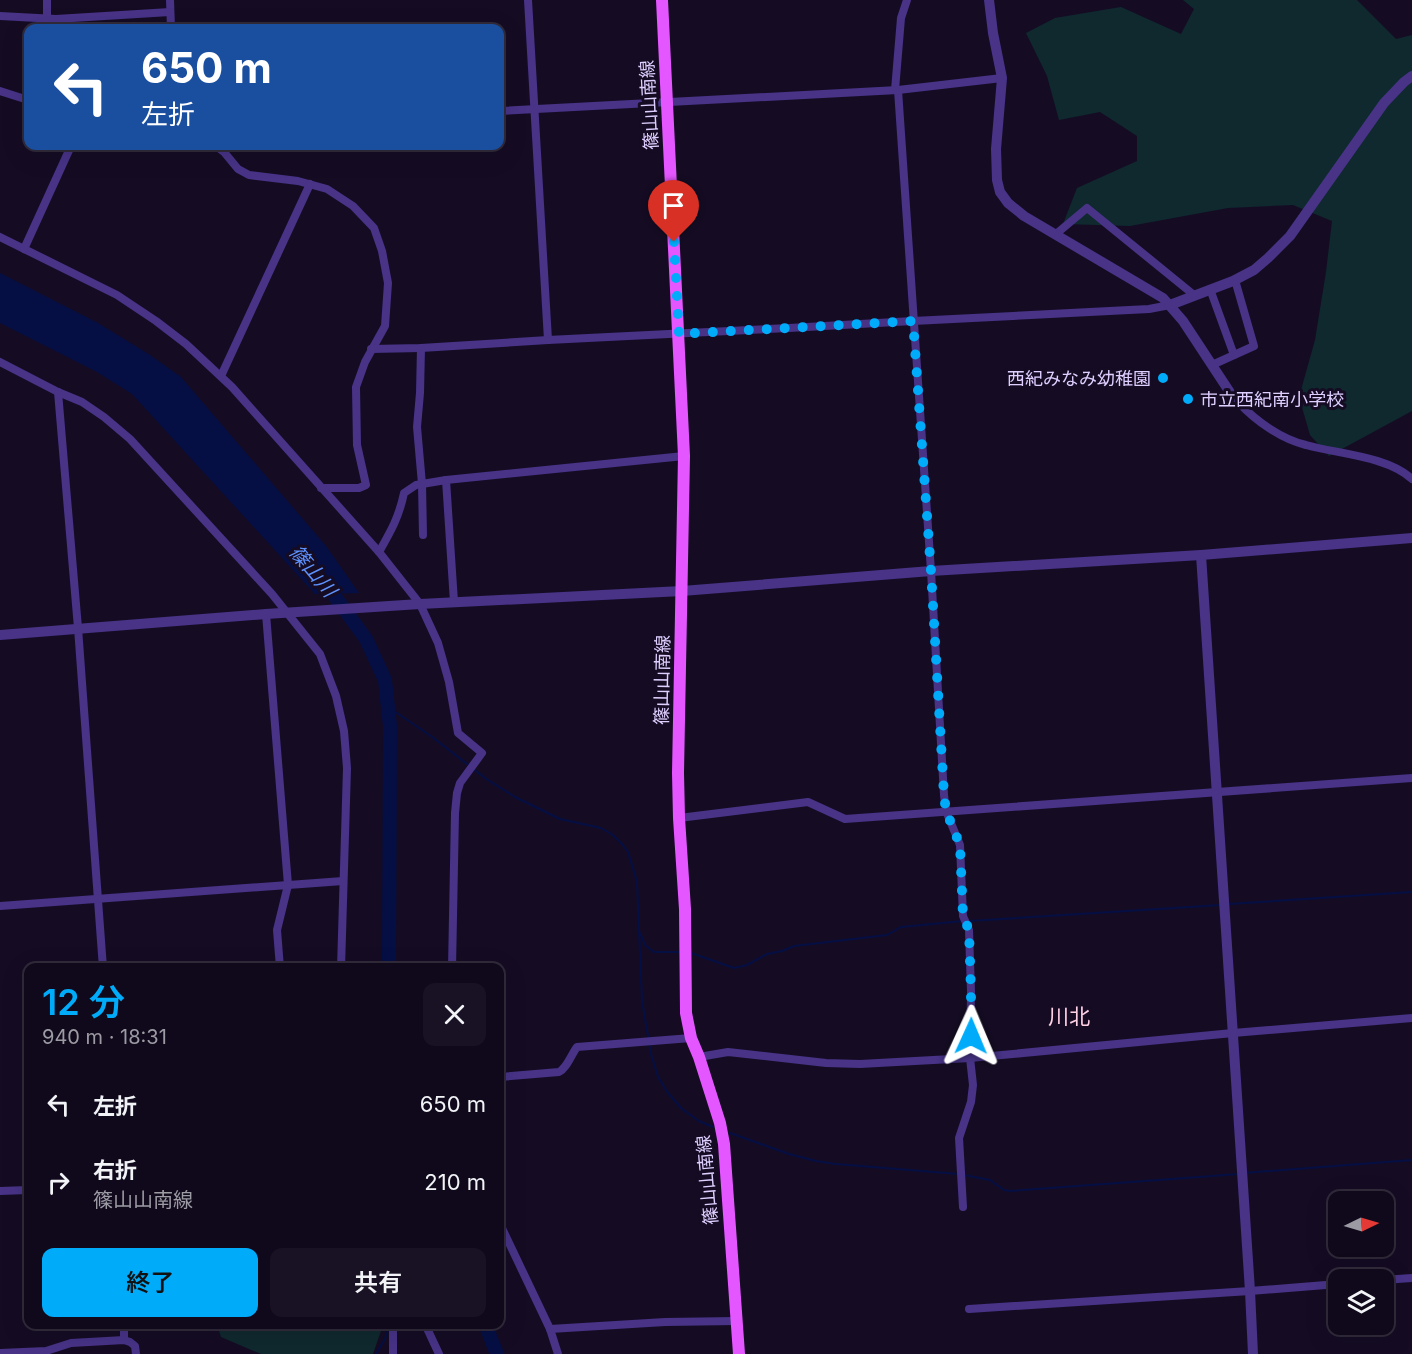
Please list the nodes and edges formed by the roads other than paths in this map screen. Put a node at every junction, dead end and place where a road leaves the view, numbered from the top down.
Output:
1 (47, 0) edge
2 (170, 0) edge
3 (528, 0) edge
4 (662, 0) edge
5 (907, 0) edge
6 (989, 0) edge
7 (170, 12) junction
8 (0, 16) edge
9 (47, 18) junction
10 (171, 24) edge
11 (1412, 76) edge
12 (1002, 78) junction
13 (896, 90) junction
14 (0, 91) edge
15 (24, 99) edge
16 (668, 103) junction
17 (534, 110) junction
18 (504, 111) edge
19 (69, 150) edge
20 (221, 150) edge
21 (310, 184) junction
22 (1056, 234) junction
23 (0, 237) edge
24 (24, 249) junction
25 (1236, 280) junction
26 (1210, 289) junction
27 (1194, 296) junction
28 (1170, 305) junction
29 (913, 321) junction
30 (679, 334) junction
31 (548, 340) junction
32 (421, 348) junction
33 (371, 349) junction
34 (1234, 355) junction
35 (0, 362) edge
36 (1212, 365) junction
37 (221, 376) junction
38 (58, 392) junction
39 (1239, 403) joint
40 (684, 456) junction
41 (1412, 479) edge
42 (446, 480) junction
43 (423, 484) junction
44 (321, 488) junction
45 (423, 535) dead end
46 (1412, 538) edge
47 (379, 552) junction
48 (1201, 555) junction
49 (931, 571) junction
50 (682, 591) junction
51 (454, 602) junction
52 (416, 604) junction
53 (289, 613) junction
54 (266, 614) junction
55 (78, 628) junction
56 (0, 635) edge
57 (1412, 778) edge
58 (1217, 792) junction
59 (946, 811) junction
60 (679, 818) junction
61 (343, 882) junction
62 (288, 885) junction
63 (97, 899) junction
64 (0, 906) edge
65 (103, 963) edge
66 (280, 963) edge
67 (341, 963) edge
68 (452, 963) edge
69 (1412, 1018) edge
70 (1233, 1033) junction
71 (690, 1038) junction
72 (699, 1057) junction
73 (970, 1058) junction
74 (504, 1077) edge
75 (24, 1190) edge
76 (0, 1191) edge
77 (963, 1207) dead end
78 (504, 1232) edge
79 (1412, 1278) edge
80 (1394, 1279) edge
81 (1328, 1285) edge
82 (1250, 1291) junction
83 (969, 1309) dead end
84 (736, 1321) junction
85 (124, 1329) edge
86 (393, 1329) edge
87 (427, 1329) edge
88 (550, 1329) junction
89 (124, 1340) junction
90 (0, 1353) edge
91 (136, 1354) edge
92 (393, 1354) edge
93 (439, 1354) edge
94 (558, 1354) edge
95 (739, 1354) edge
96 (1252, 1354) edge

1 - 9 street
2 - 7 street
3 - 17 street
4 - 16 main road, 篠山山南線
5 - 13 street
6 - 12 street
7 - 9 street
7 - 10 street
8 - 9 street
11 - 25 street
12 - 13 street
12 - 22 street
13 - 16 street
13 - 29 street
14 - 15 street
16 - 17 street
16 - 30 main road, 篠山山南線
17 - 18 street
17 - 31 street
19 - 24 street
20 - 21 street
21 - 33 street
21 - 37 street
22 - 27 street
22 - 28 street
23 - 24 street
24 - 37 street
25 - 26 street
25 - 34 street
26 - 27 street
26 - 34 street
27 - 28 street
28 - 29 street
28 - 36 street
29 - 30 street
29 - 49 street
30 - 31 street
30 - 40 main road, 篠山山南線
31 - 32 street
32 - 33 street
32 - 43 street
33 - 44 street
34 - 36 street
35 - 38 street
36 - 39 street
37 - 44 street
38 - 53 street
38 - 55 street
39 - 41 street
40 - 42 street
40 - 50 main road, 篠山山南線
42 - 43 street
42 - 51 street
43 - 45 street
43 - 47 street
44 - 47 street
46 - 48 street
47 - 52 street
48 - 49 street
48 - 58 street
49 - 50 street
49 - 59 street
50 - 51 street
50 - 60 main road, 篠山山南線
51 - 52 street
52 - 53 street
52 - 68 street
53 - 54 street
53 - 61 street
54 - 55 street
54 - 62 street
55 - 56 street
55 - 63 street
57 - 58 street
58 - 59 street
58 - 70 street
59 - 60 street
59 - 73 street
60 - 71 main road, 篠山山南線
61 - 62 street
61 - 67 street
62 - 63 street
62 - 66 street
63 - 64 street
63 - 65 street
69 - 70 street
70 - 73 street
70 - 82 street
71 - 72 main road, 篠山山南線
71 - 74 street
72 - 73 street
72 - 84 main road, 篠山山南線
73 - 77 street
75 - 76 street
78 - 88 street
79 - 80 street
81 - 82 street
82 - 83 street
82 - 96 street
84 - 88 street
84 - 95 main road, 篠山山南線
85 - 89 street
86 - 92 street
87 - 93 street
88 - 94 street
89 - 90 street
89 - 91 street

